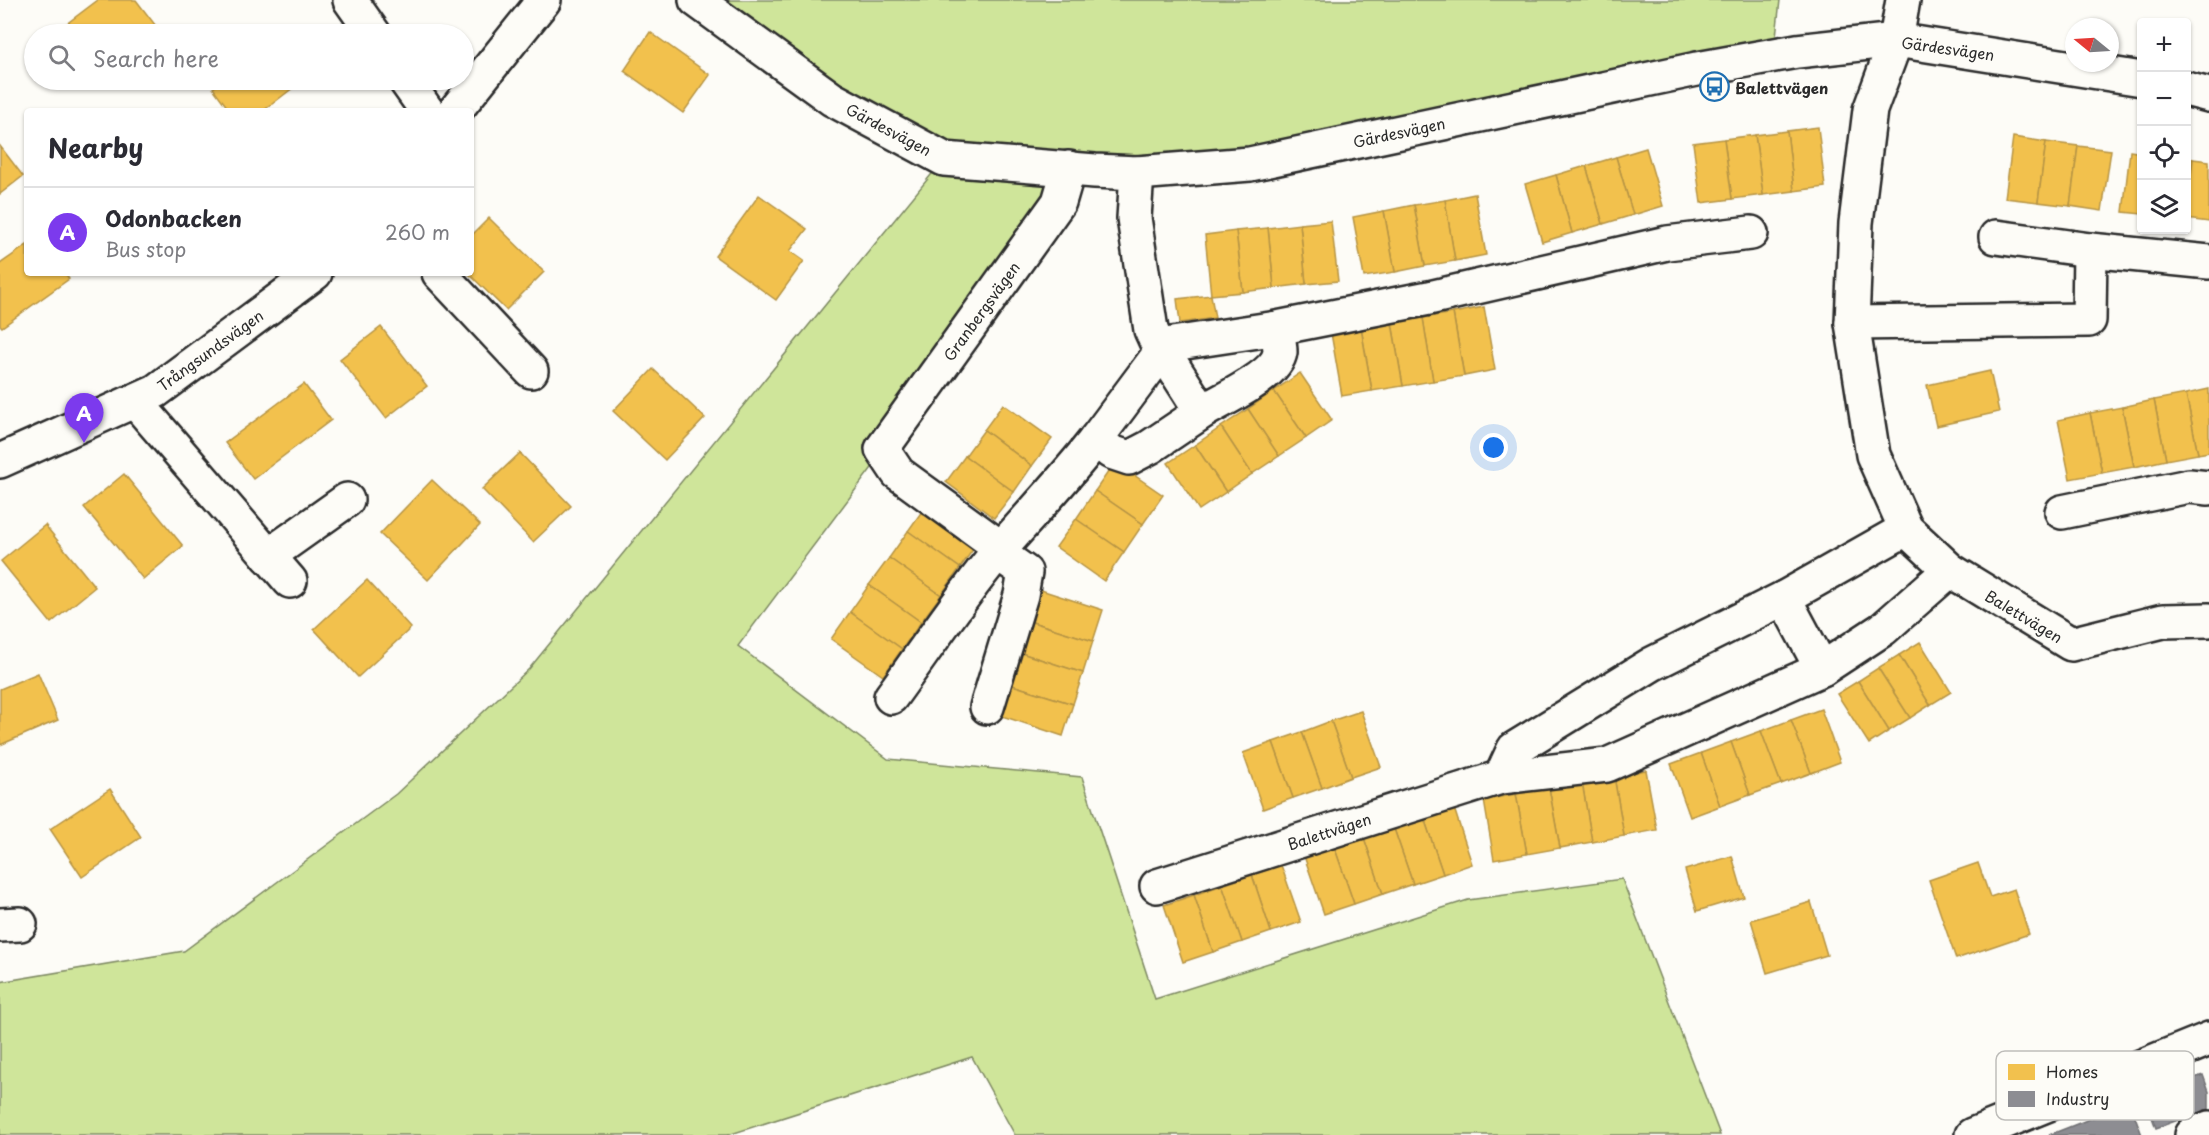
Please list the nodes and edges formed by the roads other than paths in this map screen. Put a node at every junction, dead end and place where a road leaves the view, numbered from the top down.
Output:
1 (350, 0) edge
2 (544, 0) edge
3 (696, 0) edge
4 (1903, 0) edge
5 (367, 24) edge
6 (1896, 40) junction
7 (2137, 78) edge
8 (474, 87) edge
9 (412, 90) edge
10 (472, 90) edge
11 (2191, 90) edge
12 (2209, 95) edge
13 (424, 108) edge
14 (457, 108) edge
15 (1069, 168) junction
16 (1137, 173) junction
17 (1751, 233) dead end
18 (1996, 237) dead end
19 (2090, 250) junction
20 (2209, 262) edge
21 (311, 276) edge
22 (442, 276) edge
23 (1852, 323) junction
24 (1277, 328) junction
25 (1161, 352) junction
26 (531, 371) dead end
27 (135, 401) junction
28 (1202, 412) junction
29 (1095, 439) junction
30 (0, 461) edge
31 (2209, 488) edge
32 (347, 500) dead end
33 (2062, 512) dead end
34 (1906, 529) junction
35 (998, 553) junction
36 (268, 556) junction
37 (1950, 570) junction
38 (290, 581) dead end
39 (1784, 598) junction
40 (2209, 620) edge
41 (1822, 669) junction
42 (891, 697) dead end
43 (987, 707) dead end
44 (1502, 777) junction
45 (1157, 886) dead end
46 (2209, 1039) edge
47 (2179, 1051) edge
48 (2009, 1120) edge
49 (2209, 1128) edge
50 (1972, 1135) edge
51 (2192, 1135) edge

1 - 5 street
2 - 8 street
3 - 15 street, Gärdesvägen
4 - 6 street, Balettvägen
6 - 7 street, Gärdesvägen
6 - 16 street, Gärdesvägen
6 - 23 street, Balettvägen
9 - 13 street
10 - 14 street
11 - 12 street
15 - 16 street, Gärdesvägen
15 - 35 street, Granbergsvägen
16 - 25 street
17 - 24 street
18 - 19 street
19 - 20 street
19 - 23 street
21 - 27 street, Trångsundsvägen
22 - 26 street
23 - 34 street, Balettvägen
24 - 25 street
24 - 28 street
25 - 28 street
25 - 29 street
27 - 30 street, Trångsundsvägen
27 - 36 street
28 - 29 street
29 - 35 street
31 - 33 street
32 - 36 street
34 - 37 street, Balettvägen
34 - 39 street
35 - 42 street
35 - 43 street
36 - 38 street
37 - 40 street, Balettvägen
37 - 41 street, Balettvägen
39 - 41 street
39 - 44 street
41 - 44 street, Balettvägen
44 - 45 street, Balettvägen
46 - 47 street
48 - 50 street
49 - 51 street

